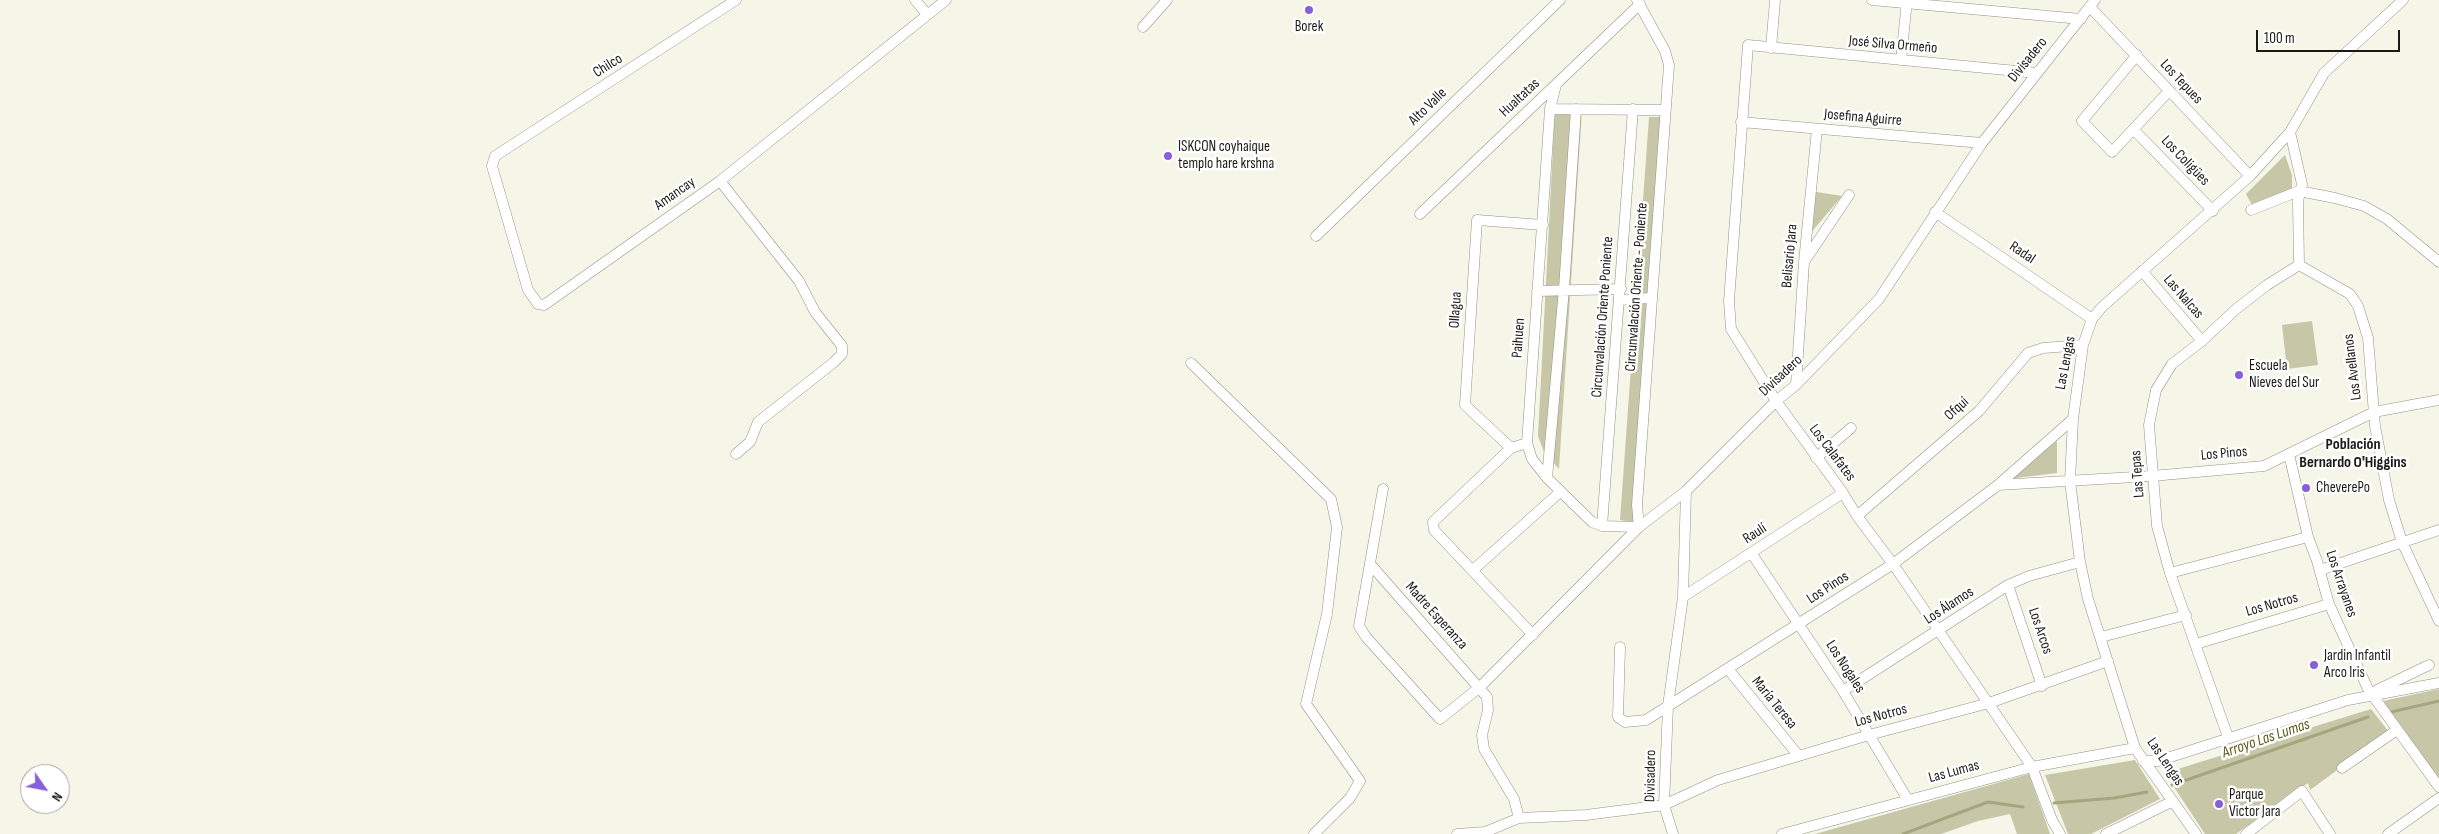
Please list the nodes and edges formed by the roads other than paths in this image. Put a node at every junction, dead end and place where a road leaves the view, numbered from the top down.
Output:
1 (736, 0) edge
2 (915, 0) edge
3 (946, 0) edge
4 (1168, 0) edge
5 (1560, 0) edge
6 (1775, 0) edge
7 (1872, 0) edge
8 (2404, 0) edge
9 (1907, 1) edge
10 (1639, 2) edge
11 (2093, 4) edge
12 (927, 14) junction
13 (2081, 20) junction
14 (1143, 27) dead end
15 (1748, 45) joint
16 (1771, 48) junction
17 (2137, 55) junction
18 (1901, 60) junction
19 (2036, 73) junction
20 (1556, 85) junction
21 (2169, 91) junction
22 (1550, 109) junction
23 (1576, 109) junction
24 (1633, 109) junction
25 (1664, 110) junction
26 (1741, 122) junction
27 (1817, 129) junction
28 (2136, 132) dead end
29 (2290, 132) junction
30 (1982, 143) junction
31 (495, 156) joint
32 (2250, 176) junction
33 (720, 181) junction
34 (2299, 191) junction
35 (1849, 195) dead end
36 (2251, 210) dead end
37 (2213, 211) junction
38 (1935, 212) junction
39 (1420, 214) dead end
40 (1543, 225) junction
41 (1316, 236) dead end
42 (1804, 262) junction
43 (2439, 262) edge
44 (2299, 265) junction
45 (2142, 271) junction
46 (1564, 289) junction
47 (1621, 289) junction
48 (1537, 291) junction
49 (1650, 298) junction
50 (1620, 300) junction
51 (2092, 319) junction
52 (2202, 341) junction
53 (2083, 345) junction
54 (1191, 363) dead end
55 (1796, 385) junction
56 (2439, 400) edge
57 (1776, 401) junction
58 (2374, 412) junction
59 (2073, 419) junction
60 (1851, 428) dead end
61 (1527, 442) junction
62 (1511, 448) junction
63 (736, 454) dead end
64 (2289, 454) junction
65 (1816, 458) junction
66 (2152, 476) junction
67 (1547, 478) junction
68 (2070, 481) junction
69 (1998, 485) junction
70 (1383, 489) dead end
71 (1686, 491) junction
72 (1560, 492) junction
73 (1843, 493) junction
74 (1856, 516) junction
75 (1602, 526) junction
76 (1639, 527) junction
77 (2439, 530) edge
78 (2308, 537) junction
79 (2402, 542) junction
80 (1752, 554) junction
81 (2080, 562) junction
82 (1370, 564) junction
83 (1893, 564) junction
84 (1473, 570) junction
85 (2320, 570) junction
86 (2170, 573) junction
87 (2008, 585) junction
88 (1683, 597) junction
89 (2329, 604) junction
90 (2186, 615) junction
91 (2439, 621) edge
92 (1799, 625) junction
93 (1938, 631) junction
94 (1533, 635) junction
95 (2101, 637) junction
96 (2196, 644) junction
97 (1620, 647) dead end
98 (2108, 661) junction
99 (2430, 665) dead end
100 (1728, 669) junction
101 (2439, 683) edge
102 (2042, 686) junction
103 (1480, 687) junction
104 (1843, 691) junction
105 (2371, 692) junction
106 (1989, 704) junction
107 (1668, 706) junction
108 (2397, 730) junction
109 (1869, 734) junction
110 (2228, 738) junction
111 (2135, 748) junction
112 (1798, 755) junction
113 (2143, 761) junction
114 (2032, 766) junction
115 (2342, 768) dead end
116 (2439, 787) edge
117 (2439, 798) edge
118 (1908, 800) junction
119 (2173, 801) junction
120 (1664, 805) junction
121 (1519, 818) junction
122 (1506, 830) edge
123 (1314, 834) edge
124 (1457, 834) edge
125 (1672, 834) edge
126 (1782, 834) edge
127 (2060, 834) edge
128 (2106, 834) edge
129 (2196, 834) edge
130 (2246, 834) edge
131 (2330, 834) edge
132 (2388, 834) edge

1 - 31 street, Chilco
2 - 12 street
3 - 12 street, Amancay
4 - 14 street
5 - 41 street, Alto Valle
6 - 16 street
7 - 9 street
8 - 29 street, Las Lengas
9 - 13 street
9 - 18 street
10 - 20 street, Hualtatas
10 - 25 street, Circunvalación Oriente - Poniente
11 - 13 street, Divisadero
11 - 17 street, Los Tepues
12 - 33 street, Amancay
13 - 19 street, Divisadero
15 - 16 street, José Silva Ormeño
15 - 26 street, Los Calafates
16 - 18 street, José Silva Ormeño
17 - 21 street, Los Tepues
17 - 21 street
18 - 19 street, José Silva Ormeño
19 - 30 street, Divisadero
20 - 22 street, Paihuen
20 - 39 street, Hualtatas
21 - 32 street, Los Tepues
22 - 23 street
22 - 40 street, Paihuen
23 - 24 street
23 - 46 street
24 - 25 street
24 - 47 street, Circunvalación Oriente Poniente
25 - 49 street, Circunvalación Oriente - Poniente
26 - 27 street, Josefina Aguirre
26 - 57 street, Los Calafates
27 - 30 street, Josefina Aguirre
27 - 42 street, Belisario Jara
28 - 37 street, Los Coligües
29 - 32 street, Las Lengas
29 - 34 street
30 - 38 street, Divisadero
31 - 33 street, Amancay
32 - 37 street, Las Lengas
33 - 63 street
34 - 36 street
34 - 43 street
34 - 44 street
35 - 42 street
37 - 45 street, Las Lengas
38 - 51 street, Radal
38 - 55 street, Divisadero
40 - 48 street, Paihuen
40 - 62 street, Ollagua
42 - 55 street, Belisario Jara
44 - 52 street, Las Tepas
44 - 58 street, Los Avellanos
45 - 51 street, Las Lengas
45 - 52 street, Las Nalcas
46 - 47 street
46 - 48 street
46 - 67 street
47 - 50 street, Circunvalación Oriente Poniente
48 - 61 street, Paihuen
49 - 50 street
49 - 76 street, Circunvalación Oriente - Poniente
50 - 75 street, Circunvalación Oriente Poniente
51 - 53 street, Las Lengas
52 - 66 street, Las Tepas
53 - 59 street, Las Lengas
53 - 74 street, Ofqui
54 - 123 street
55 - 57 street, Divisadero
56 - 58 street, Los Pinos
57 - 65 street, Los Calafates
57 - 71 street, Divisadero
58 - 64 street, Los Pinos
58 - 79 street, Los Avellanos
59 - 68 street, Las Lengas
59 - 69 street, Los Pinos
60 - 65 street
61 - 62 street
61 - 67 street, Paihuen
62 - 84 street
64 - 66 street, Los Pinos
64 - 78 street, Los Arrayanes
65 - 73 street, Los Calafates
66 - 68 street, Los Pinos
66 - 86 street, Las Tepas
67 - 72 street, Paihuen
68 - 69 street, Los Pinos
68 - 81 street, Las Lengas
69 - 83 street, Los Pinos
70 - 82 street
71 - 76 street
71 - 88 street, Divisadero
72 - 75 street, Paihuen
72 - 84 street
73 - 74 street, Los Calafates
73 - 80 street, Raulí
74 - 83 street, Los Calafates
75 - 76 street
76 - 94 street
77 - 79 street
78 - 85 street, Los Arrayanes
78 - 86 street
79 - 85 street
79 - 91 street, Los Avellanos
80 - 88 street, Raulí
80 - 92 street, Los Nogales
81 - 87 street, Los Álamos
81 - 95 street, Las Lengas
82 - 103 street, Madre Esperanza
82 - 103 street
83 - 92 street, Los Pinos
83 - 93 street, Los Calafates
84 - 94 street
85 - 89 street, Los Arrayanes
86 - 90 street, Las Tepas
87 - 93 street, Los Álamos
87 - 102 street, Los Arcos
88 - 107 street, Divisadero
89 - 96 street, Los Notros
89 - 105 street, Los Arrayanes
90 - 95 street
90 - 96 street, Las Tepas
92 - 100 street, Los Pinos
92 - 104 street, Los Nogales
93 - 104 street, Los Álamos
93 - 106 street, Los Calafates
94 - 103 street
95 - 98 street, Las Lengas
96 - 110 street, Las Tepas
97 - 107 street, Los Pinos
98 - 102 street, Los Notros
98 - 111 street, Las Lengas
99 - 105 street
100 - 107 street, Los Pinos
100 - 112 street, María Teresa
101 - 105 street
102 - 106 street, Los Notros
103 - 121 street
104 - 109 street, Los Nogales
105 - 108 street, Los Arrayanes
105 - 110 street
106 - 109 street, Los Notros
106 - 114 street, Los Calafates
107 - 120 street, Divisadero
108 - 115 street
108 - 116 street, Los Arrayanes
109 - 112 street, Los Notros
109 - 118 street, Los Nogales
110 - 113 street
111 - 113 street, Las Lengas
111 - 114 street, Las Lumas
112 - 120 street, Los Notros
113 - 119 street, Las Lengas
114 - 118 street, Las Lumas
114 - 127 street, Los Calafates
117 - 132 street
118 - 126 street, Las Lumas
119 - 128 street
119 - 129 street, Las Lengas
120 - 121 street, Los Notros
120 - 125 street, Divisadero
121 - 122 street
122 - 124 street
130 - 131 street

